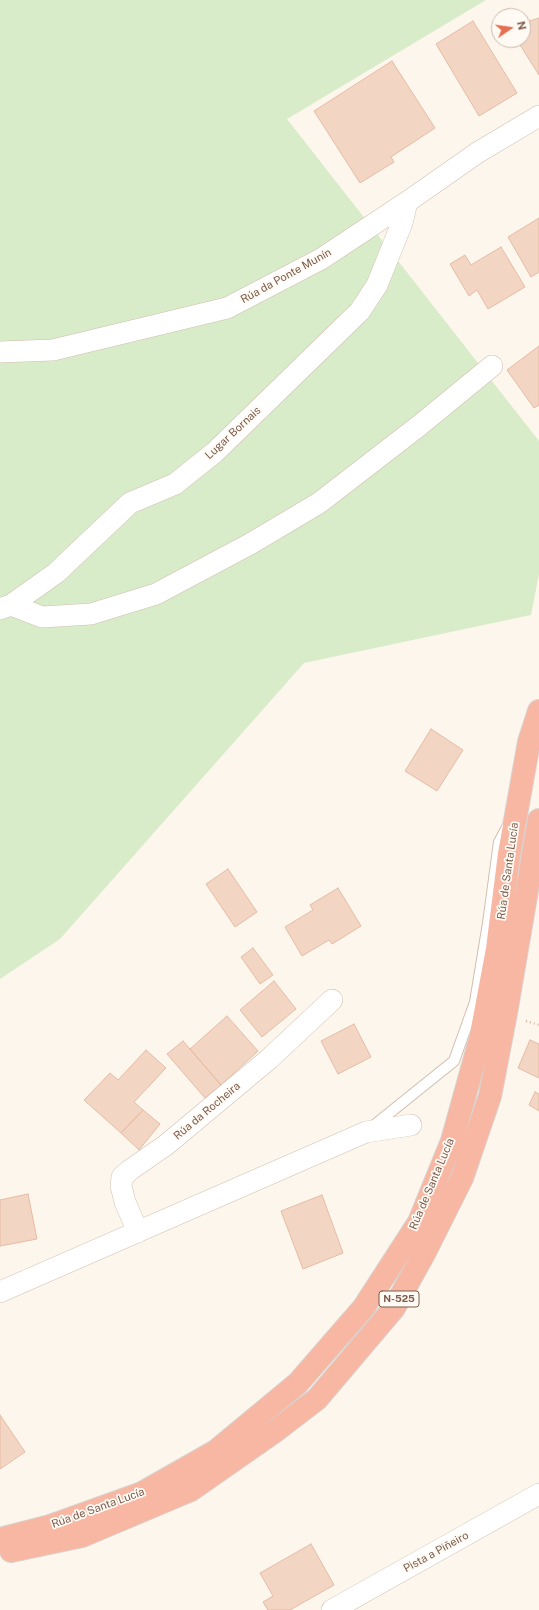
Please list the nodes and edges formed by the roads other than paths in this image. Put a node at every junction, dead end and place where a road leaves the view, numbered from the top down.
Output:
1 (539, 116) edge
2 (407, 202) junction
3 (0, 352) edge
4 (492, 366) dead end
5 (5, 607) edge
6 (539, 711) edge
7 (517, 808) junction
8 (539, 820) edge
9 (332, 1000) dead end
10 (411, 1125) dead end
11 (366, 1132) junction
12 (138, 1232) junction
13 (0, 1292) edge
14 (539, 1494) edge
15 (0, 1539) edge
16 (0, 1553) edge
17 (332, 1610) edge

1 - 2 street, Rúa da Ponte Munín
2 - 3 street, Rúa da Ponte Munín
2 - 5 street, Lugar Bornais
4 - 5 street
6 - 7 highway, Rúa de Santa Lucía / N-525
7 - 11 lane
7 - 15 highway, Rúa de Santa Lucía / N-525
8 - 16 highway, Rúa de Santa Lucía / N-525
9 - 12 street, Rúa da Rocheira
10 - 11 street
11 - 12 street
12 - 13 street
14 - 17 street, Pista a Piñeiro

